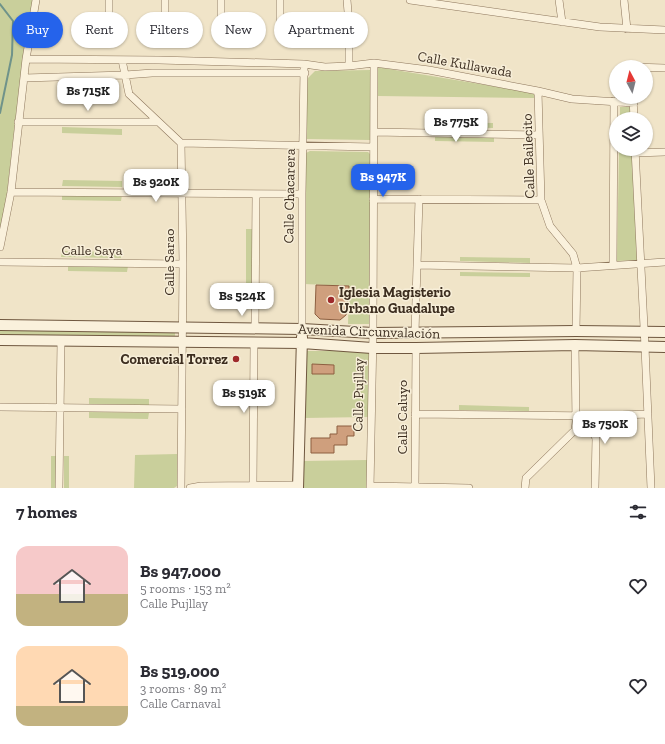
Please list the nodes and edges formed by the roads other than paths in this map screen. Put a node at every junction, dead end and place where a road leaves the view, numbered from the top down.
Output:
1 (36, 0) edge
2 (109, 0) edge
3 (165, 0) edge
4 (221, 0) edge
5 (280, 0) edge
6 (347, 0) edge
7 (410, 0) edge
8 (466, 0) edge
9 (559, 0) edge
10 (624, 0) edge
11 (467, 8) junction
12 (109, 12) edge
13 (165, 12) edge
14 (221, 12) edge
15 (280, 12) edge
16 (562, 22) junction
17 (627, 29) junction
18 (665, 30) edge
19 (26, 59) junction
20 (122, 60) junction
21 (374, 63) junction
22 (304, 64) junction
23 (349, 66) junction
24 (653, 68) edge
25 (665, 68) edge
26 (305, 73) junction
27 (125, 75) junction
28 (24, 78) junction
29 (538, 91) junction
30 (609, 101) edge
31 (614, 104) edge
32 (18, 122) junction
33 (158, 122) junction
34 (374, 132) junction
35 (539, 135) junction
36 (181, 143) junction
37 (304, 146) junction
38 (373, 147) junction
39 (653, 152) edge
40 (665, 152) edge
41 (635, 156) edge
42 (11, 192) junction
43 (182, 194) junction
44 (256, 194) junction
45 (302, 194) junction
46 (373, 199) junction
47 (419, 199) junction
48 (541, 200) junction
49 (0, 247) edge
50 (0, 262) edge
51 (665, 262) edge
52 (183, 264) junction
53 (641, 264) junction
54 (417, 265) junction
55 (613, 265) junction
56 (577, 268) junction
57 (0, 325) edge
58 (182, 327) junction
59 (255, 328) junction
60 (302, 329) junction
61 (576, 331) junction
62 (644, 332) junction
63 (665, 332) edge
64 (373, 333) junction
65 (415, 333) junction
66 (0, 340) edge
67 (61, 341) junction
68 (182, 342) junction
69 (254, 343) junction
70 (302, 343) junction
71 (575, 345) junction
72 (645, 347) junction
73 (665, 347) edge
74 (372, 348) junction
75 (416, 348) junction
76 (0, 407) edge
77 (60, 408) junction
78 (182, 409) junction
79 (415, 414) junction
80 (648, 414) junction
81 (576, 419) junction
82 (257, 486) edge
83 (298, 487) edge
84 (370, 487) edge
85 (415, 487) junction
86 (59, 488) edge
87 (181, 488) edge
88 (190, 488) edge
89 (469, 488) edge
90 (526, 488) edge
91 (595, 488) edge
92 (650, 488) edge

1 - 19 street
2 - 12 street
3 - 13 street
4 - 14 street
5 - 15 street
6 - 23 street
7 - 11 street
8 - 11 street
9 - 16 street
10 - 17 street
11 - 16 street
16 - 17 street
17 - 18 street
19 - 20 street, Calle Kullawada
19 - 28 street
20 - 22 street, Calle Kullawada
20 - 27 street
21 - 23 street, Calle Kullawada
21 - 29 street, Calle Kullawada
21 - 34 street, Calle Pujllay
22 - 23 street, Calle Kullawada
22 - 26 street, Calle Chacarera
24 - 25 street
26 - 27 street
26 - 37 street, Calle Chacarera
27 - 28 street
27 - 33 street
28 - 32 street
29 - 30 street, Calle Kullawada
29 - 35 street, Calle Bailecito
31 - 55 street
32 - 33 street
32 - 42 street
33 - 36 street
34 - 35 street
34 - 38 street, Calle Pujllay
35 - 48 street, Calle Bailecito
36 - 37 street
36 - 43 street, Calle Sarao
37 - 38 street
37 - 45 street, Calle Chacarera
38 - 46 street, Calle Pujllay
39 - 40 street
41 - 53 street
42 - 43 street
42 - 49 street
43 - 44 street
43 - 52 street, Calle Sarao
44 - 45 street
44 - 59 street
45 - 60 street, Calle Chacarera
46 - 47 street
46 - 64 street, Calle Pujllay
47 - 48 street
47 - 54 street
48 - 56 street, Calle Bailecito
50 - 52 street, Calle Saya
51 - 53 street
52 - 58 street, Calle Sarao
53 - 55 street
53 - 62 street
54 - 56 street
54 - 65 street
55 - 56 street
56 - 61 street, Calle Bailecito
57 - 58 main road, Avenida Circunvalación
58 - 59 main road, Avenida Circunvalación
58 - 68 street, Calle Sarao
59 - 60 main road, Avenida Circunvalación
60 - 64 main road, Avenida Circunvalación
60 - 70 main road
61 - 62 main road, Avenida Circunvalación
61 - 65 main road, Avenida Circunvalación
62 - 63 main road, Avenida Circunvalación
62 - 72 street
64 - 65 main road, Avenida Circunvalación
64 - 74 street, Calle Pujllay
66 - 67 main road, Avenida Circunvalación
67 - 68 main road, Avenida Circunvalación
67 - 77 street
68 - 69 main road, Avenida Circunvalación
68 - 78 street, Calle Sarao
69 - 70 main road, Avenida Circunvalación
69 - 82 street
70 - 74 main road, Avenida Circunvalación
70 - 83 main road
71 - 72 main road, Avenida Circunvalación
71 - 75 main road, Avenida Circunvalación
71 - 81 street
72 - 73 main road, Avenida Circunvalación
72 - 80 street
74 - 75 main road, Avenida Circunvalación
74 - 84 street, Calle Pujllay
75 - 79 street, Calle Caluyo
76 - 77 street
77 - 78 street
77 - 86 street
78 - 87 street, Calle Sarao
79 - 81 street
79 - 85 street, Calle Caluyo
80 - 81 street
80 - 92 street
81 - 90 street
81 - 91 street
82 - 83 street
82 - 88 street
84 - 85 street
85 - 89 street

